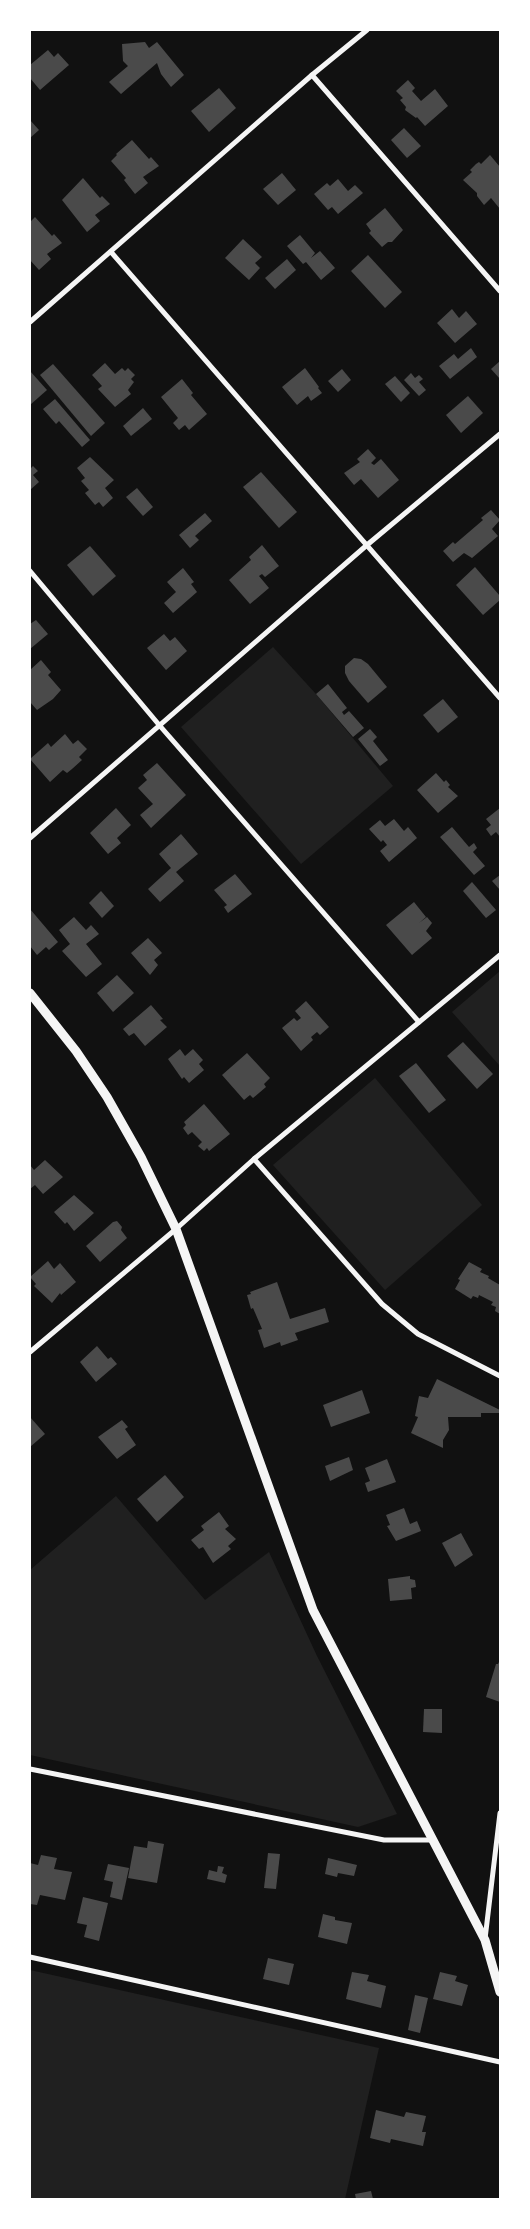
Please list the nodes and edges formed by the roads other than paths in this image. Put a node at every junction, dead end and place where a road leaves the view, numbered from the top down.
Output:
1 (367, 30) edge
2 (312, 75) junction
3 (111, 252) junction
4 (500, 291) edge
5 (30, 322) edge
6 (500, 434) edge
7 (367, 546) junction
8 (30, 571) edge
9 (500, 698) edge
10 (160, 726) junction
11 (30, 838) edge
12 (500, 954) edge
13 (30, 993) edge
14 (419, 1022) junction
15 (254, 1159) junction
16 (176, 1229) junction
17 (30, 1352) edge
18 (500, 1376) edge
19 (30, 1769) edge
20 (500, 1813) edge
21 (434, 1840) junction
22 (485, 1940) junction
23 (30, 1958) edge
24 (500, 1992) edge
25 (500, 2062) edge

1 - 2 street
2 - 3 street
2 - 4 street
3 - 5 street
3 - 7 street
6 - 7 street
7 - 9 street
7 - 10 street
8 - 10 street
10 - 11 street
10 - 14 street
12 - 14 street
13 - 16 street
14 - 15 street
15 - 16 street
15 - 18 street
16 - 17 street
16 - 21 street
19 - 21 street
20 - 22 street
21 - 22 street
22 - 24 street
23 - 25 street

